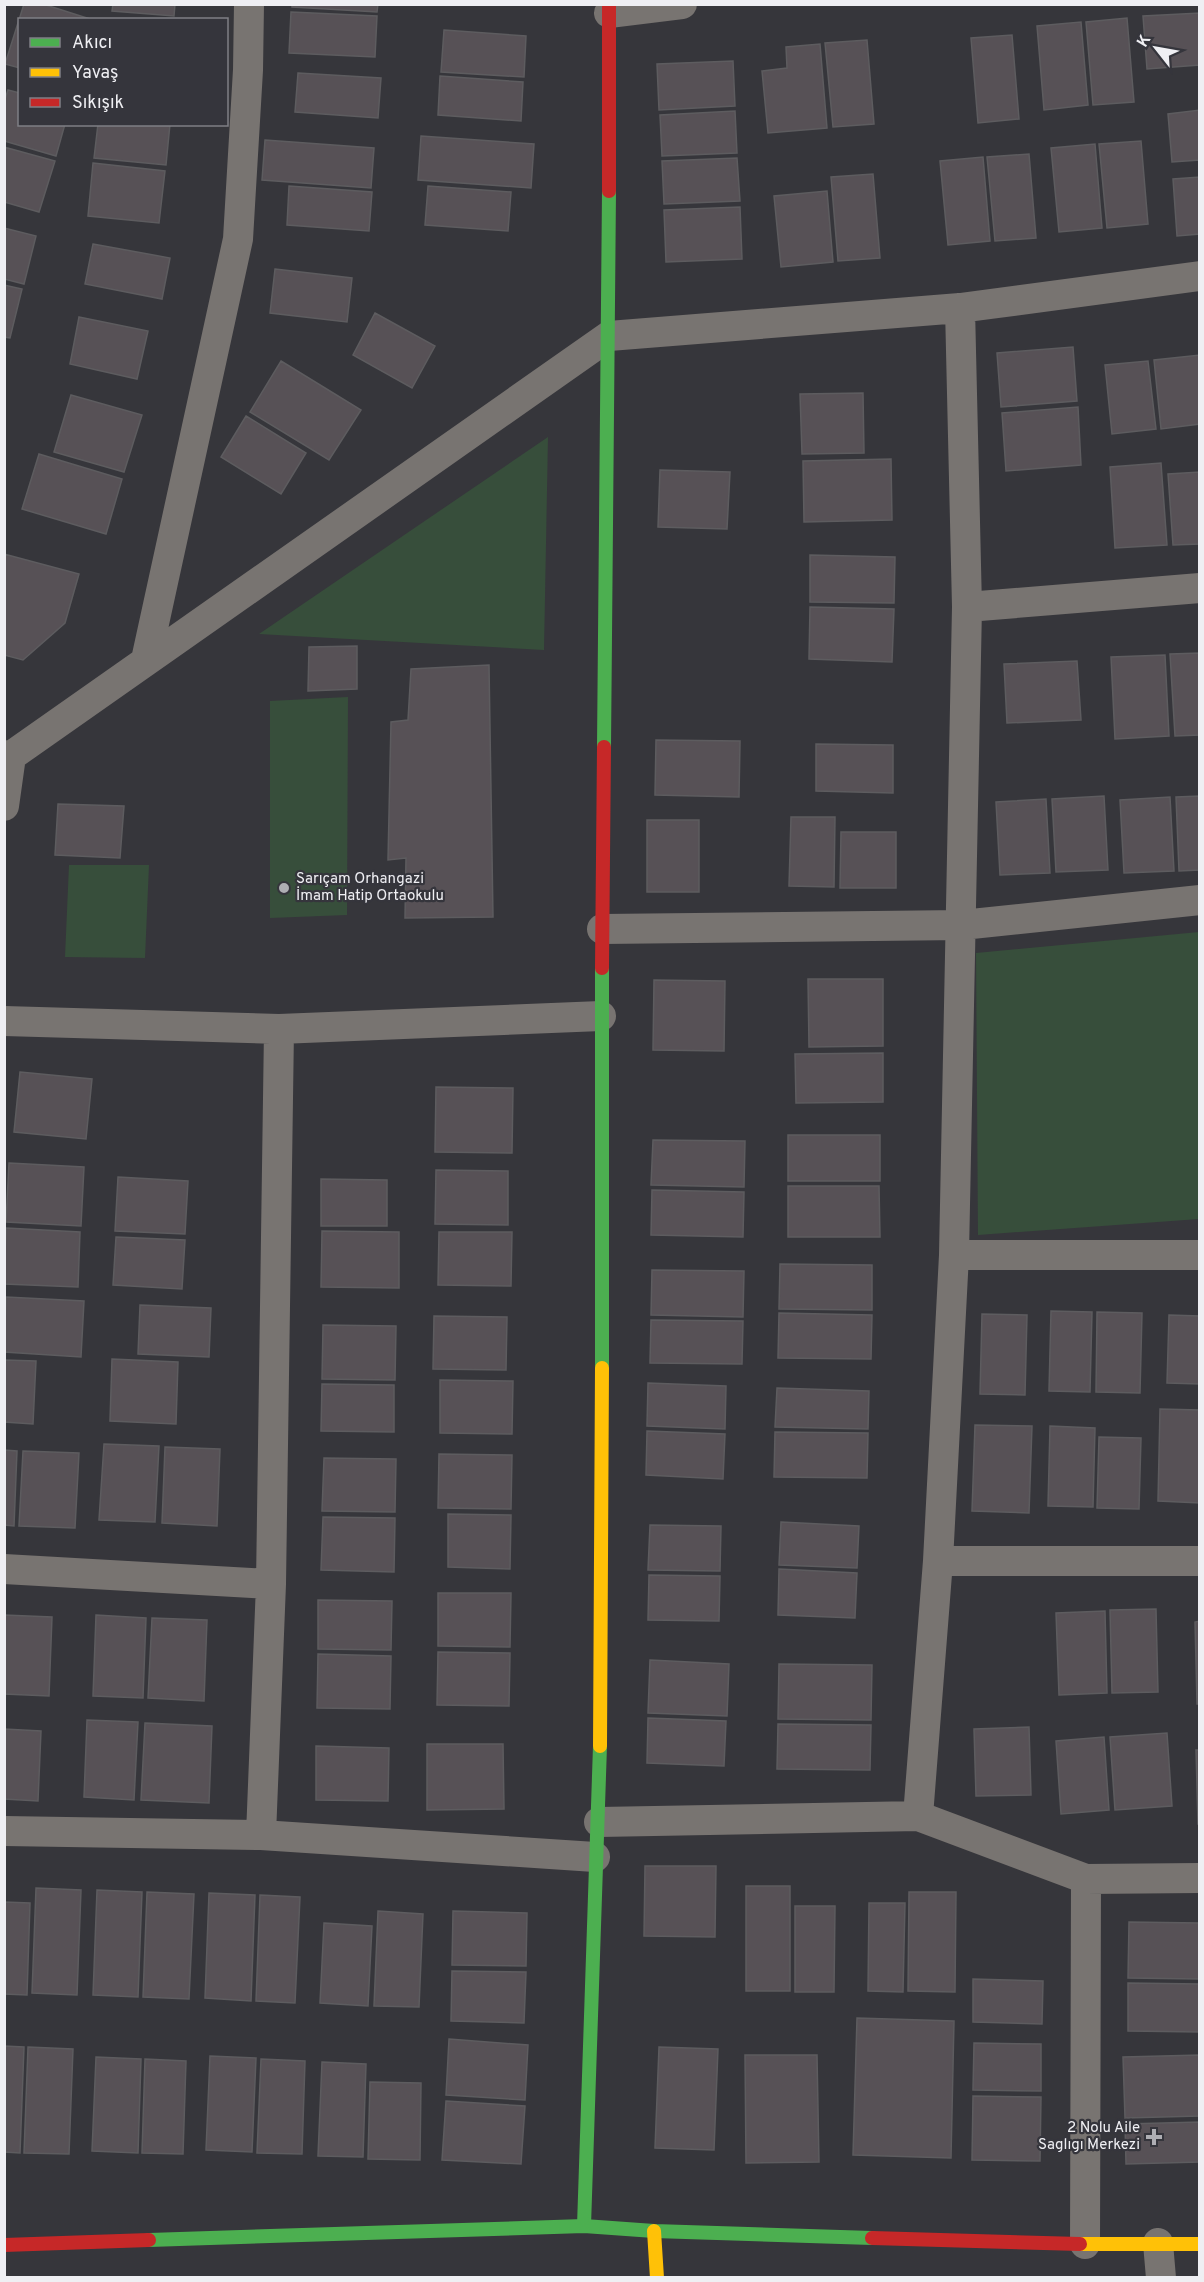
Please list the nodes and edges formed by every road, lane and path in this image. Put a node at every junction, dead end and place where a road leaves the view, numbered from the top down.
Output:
1 (249, 4) edge
2 (682, 4) edge
3 (609, 9) edge
4 (1200, 276) edge
5 (960, 308) junction
6 (609, 336) junction
7 (1200, 588) edge
8 (967, 607) junction
9 (146, 660) junction
10 (8, 755) edge
11 (4, 806) edge
12 (1200, 900) edge
13 (962, 925) junction
14 (602, 929) junction
15 (601, 1016) junction
16 (4, 1021) edge
17 (279, 1029) junction
18 (954, 1255) junction
19 (1200, 1255) edge
20 (938, 1561) junction
21 (1200, 1561) edge
22 (4, 1569) edge
23 (271, 1584) junction
24 (918, 1815) junction
25 (599, 1822) junction
26 (4, 1831) edge
27 (261, 1835) junction
28 (595, 1857) junction
29 (1200, 1878) edge
30 (1086, 1879) junction
31 (584, 2226) junction
32 (654, 2231) junction
33 (1158, 2243) junction
34 (1085, 2244) junction
35 (1200, 2244) edge
36 (4, 2245) edge
37 (657, 2277) edge
38 (1161, 2277) edge

1 - 9 street
2 - 3 street
3 - 6 main road
4 - 5 street
5 - 6 street
5 - 8 street
6 - 9 street
6 - 14 main road
7 - 8 street
8 - 13 street
9 - 10 street
10 - 11 street
12 - 13 street
13 - 14 street
13 - 18 street
14 - 15 main road
15 - 17 street
15 - 25 main road
16 - 17 street
17 - 23 street
18 - 19 street
18 - 20 street
20 - 21 street
20 - 24 street
22 - 23 street
23 - 27 street
24 - 25 street
24 - 30 street
25 - 28 main road
26 - 27 street
27 - 28 street
28 - 31 main road
29 - 30 street
30 - 34 street
31 - 32 main road
31 - 36 main road
32 - 34 main road
32 - 37 main road
33 - 34 main road
33 - 35 main road
33 - 38 street

